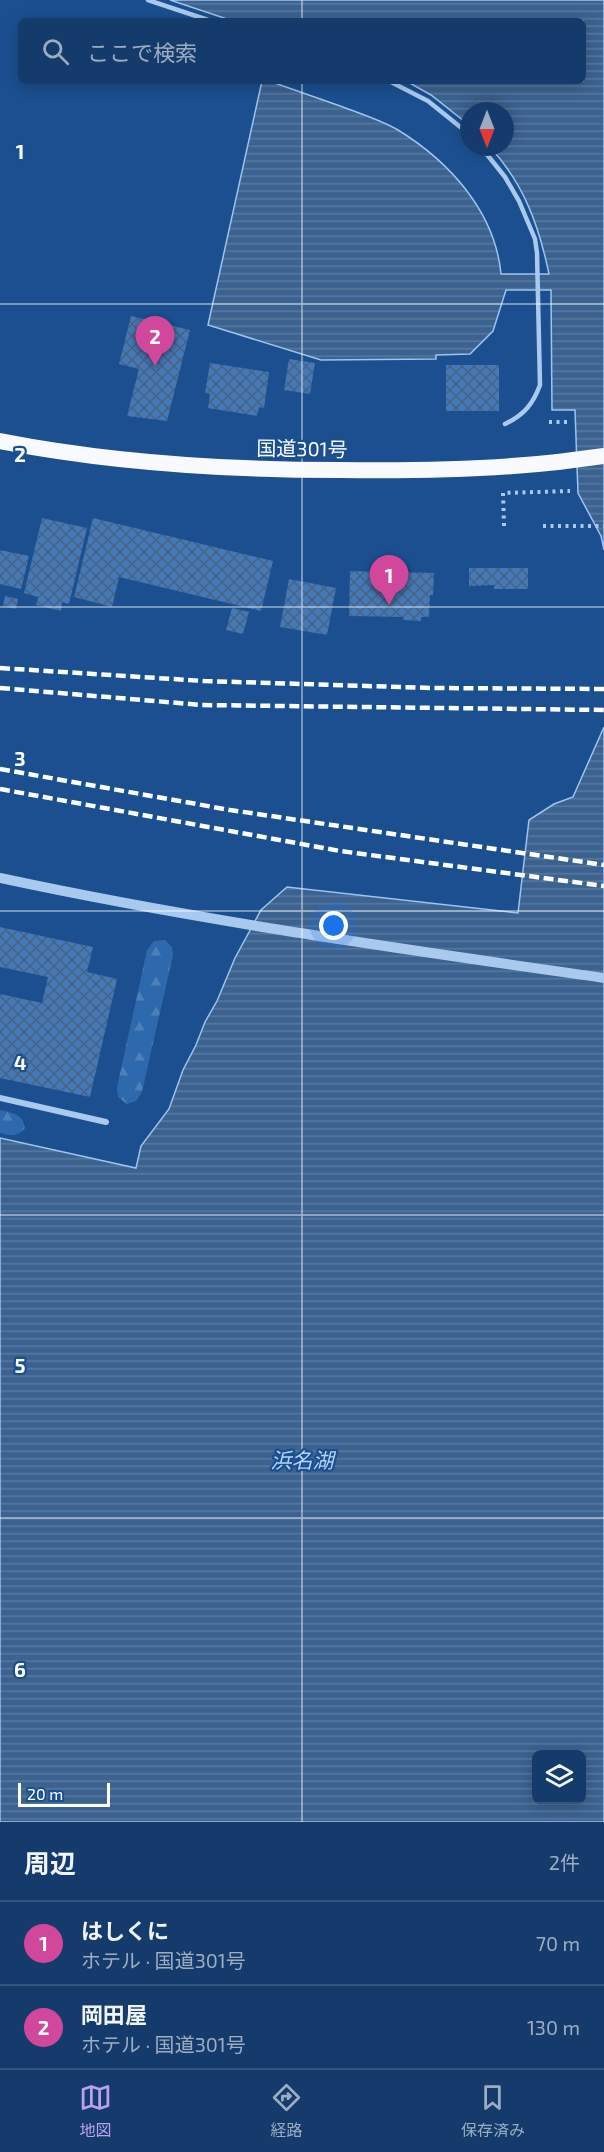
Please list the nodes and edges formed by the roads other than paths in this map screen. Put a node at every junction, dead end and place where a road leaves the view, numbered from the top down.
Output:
1 (148, 0) edge
2 (202, 18) edge
3 (395, 84) edge
4 (460, 126) edge
5 (488, 156) edge
6 (505, 424) dead end
7 (0, 441) edge
8 (604, 456) edge
9 (0, 878) edge
10 (604, 978) edge
11 (0, 1098) edge
12 (106, 1122) dead end

1 - 2 lane
3 - 4 lane
5 - 6 lane
7 - 8 highway, 国道301号, bridge
9 - 10 street
11 - 12 street

